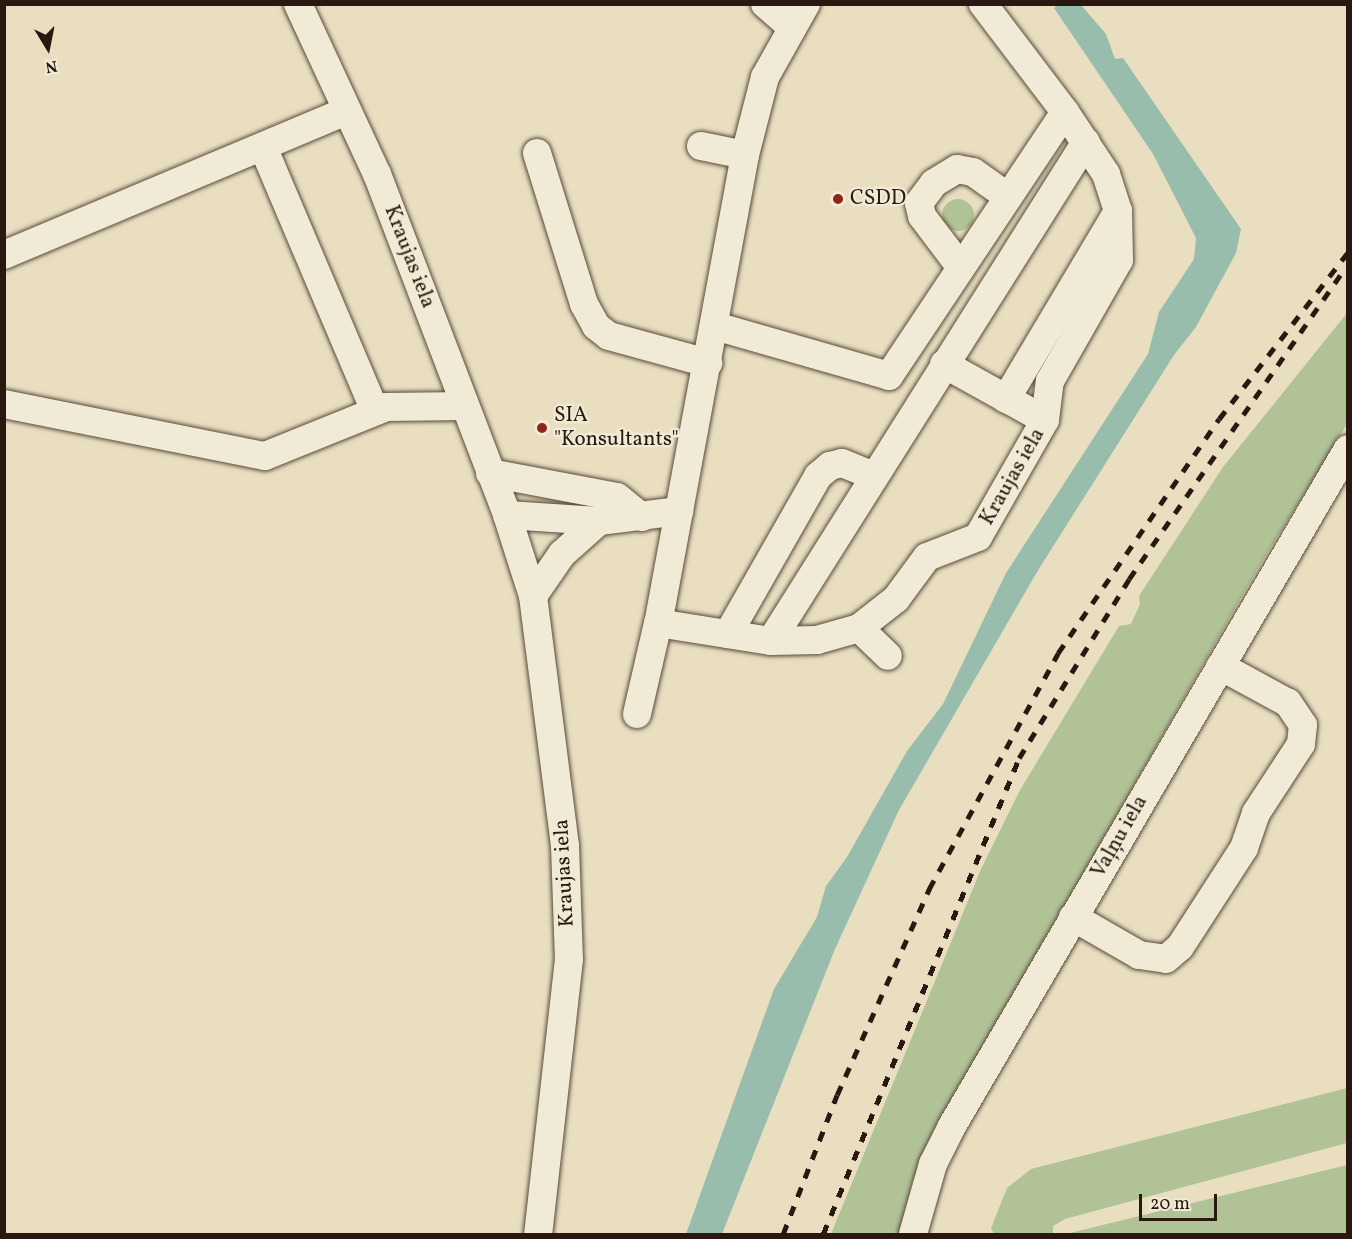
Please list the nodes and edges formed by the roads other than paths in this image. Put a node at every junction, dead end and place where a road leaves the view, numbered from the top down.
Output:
1 (298, 4) edge
2 (765, 4) edge
3 (983, 4) edge
4 (799, 16) edge
5 (347, 111) junction
6 (1065, 112) junction
7 (1086, 142) junction
8 (701, 146) dead end
9 (263, 147) junction
10 (537, 153) dead end
11 (745, 156) junction
12 (1008, 197) junction
13 (1118, 211) junction
14 (4, 255) edge
15 (959, 266) junction
16 (715, 326) junction
17 (708, 363) junction
18 (944, 364) junction
19 (889, 376) junction
20 (1006, 399) junction
21 (4, 404) edge
22 (465, 406) junction
23 (375, 411) junction
24 (909, 419) junction
25 (1045, 420) junction
26 (1347, 449) edge
27 (490, 473) junction
28 (874, 476) junction
29 (679, 511) junction
30 (507, 515) junction
31 (642, 517) junction
32 (599, 521) junction
33 (533, 596) junction
34 (658, 623) junction
35 (859, 628) junction
36 (728, 634) junction
37 (771, 642) junction
38 (888, 656) dead end
39 (1220, 666) junction
40 (637, 714) dead end
41 (1074, 917) junction
42 (538, 1234) edge
43 (914, 1234) edge

1 - 5 street, Kraujas iela
2 - 4 street
3 - 6 street, Kraujas iela
4 - 11 street
5 - 9 street
5 - 22 street, Kraujas iela
6 - 7 street, Kraujas iela
6 - 12 street
7 - 13 street, Kraujas iela
7 - 18 street
8 - 11 street
9 - 14 street
9 - 23 street
10 - 17 street
11 - 16 street
12 - 15 street
12 - 15 street
13 - 20 street
13 - 25 street, Kraujas iela
15 - 19 street
16 - 17 street
16 - 19 street
17 - 29 street
18 - 20 street
18 - 24 street
19 - 24 street
20 - 25 street
21 - 23 street
22 - 23 street
22 - 27 street, Kraujas iela
24 - 28 street
25 - 35 street, Kraujas iela
26 - 39 street, Vaļņu iela
27 - 30 street, Kraujas iela
27 - 31 street
28 - 36 street
28 - 37 street
29 - 31 street
29 - 34 street
30 - 32 street
30 - 33 street, Kraujas iela
31 - 32 street
32 - 33 street
33 - 42 street, Kraujas iela
34 - 36 street, Kraujas iela
34 - 40 street
35 - 37 street, Kraujas iela
35 - 38 street
36 - 37 street, Kraujas iela
39 - 41 street, Vaļņu iela
39 - 41 street
41 - 43 street, Vaļņu iela

